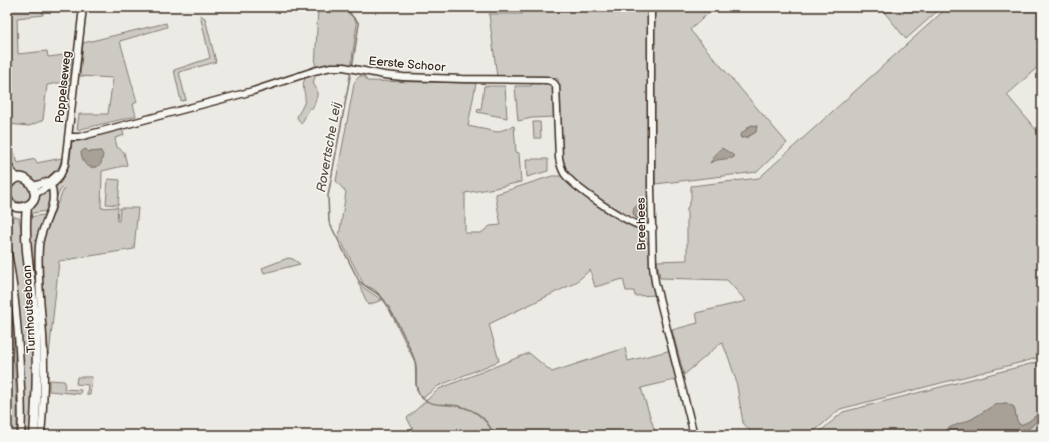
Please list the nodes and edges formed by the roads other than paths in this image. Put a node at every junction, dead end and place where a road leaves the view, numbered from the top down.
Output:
1 (83, 7) edge
2 (651, 7) edge
3 (68, 138) junction
4 (7, 165) edge
5 (63, 168) junction
6 (17, 178) junction
7 (8, 183) edge
8 (52, 186) junction
9 (34, 190) junction
10 (7, 199) edge
11 (27, 206) junction
12 (18, 208) junction
13 (653, 228) junction
14 (25, 232) junction
15 (7, 248) edge
16 (21, 435) edge
17 (34, 435) edge
18 (41, 435) edge
19 (694, 435) edge

1 - 3 street, Poppelseweg
2 - 13 street, Breehees
3 - 5 street, Poppelseweg
3 - 13 street, Eerste Schoor
4 - 6 main road
5 - 8 street, Poppelseweg
5 - 9 street
6 - 7 main road
6 - 9 main road
8 - 9 street
8 - 18 street, Turnhoutsebaan
9 - 11 main road
10 - 12 main road
11 - 12 main road
11 - 14 main road, Turnhoutsebaan
12 - 14 main road, Turnhoutsebaan
13 - 19 street, Breehees
14 - 17 main road, Turnhoutsebaan
15 - 16 street, Turnhoutsebaan

